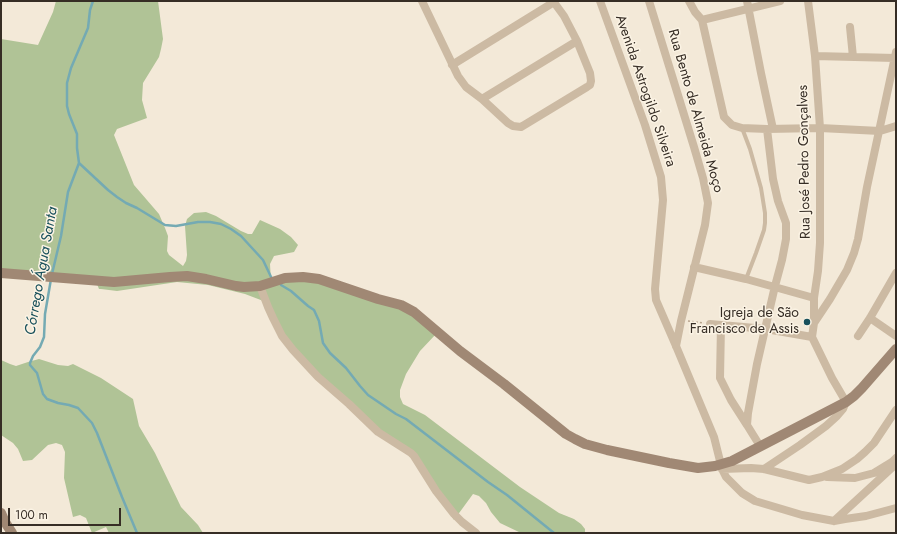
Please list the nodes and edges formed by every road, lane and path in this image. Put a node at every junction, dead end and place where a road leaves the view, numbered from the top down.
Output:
1 (422, 1) edge
2 (600, 1) edge
3 (649, 1) edge
4 (689, 1) edge
5 (780, 1) edge
6 (808, 1) edge
7 (554, 2) edge
8 (748, 5) edge
9 (702, 20) junction
10 (850, 27) dead end
11 (577, 41) junction
12 (895, 55) edge
13 (815, 56) junction
14 (852, 57) junction
15 (452, 65) junction
16 (482, 100) junction
17 (896, 126) edge
18 (742, 128) junction
19 (820, 128) junction
20 (770, 129) junction
21 (880, 131) junction
22 (694, 267) junction
23 (1, 273) edge
24 (896, 273) edge
25 (746, 279) junction
26 (260, 286) junction
27 (774, 286) junction
28 (814, 298) junction
29 (870, 318) junction
30 (681, 321) junction
31 (814, 323) junction
32 (710, 324) joint
33 (721, 325) junction
34 (766, 329) junction
35 (858, 336) dead end
36 (896, 336) edge
37 (812, 337) junction
38 (676, 346) junction
39 (896, 349) edge
40 (846, 402) junction
41 (896, 410) edge
42 (747, 425) junction
43 (760, 446) junction
44 (896, 458) edge
45 (896, 464) edge
46 (721, 467) junction
47 (764, 469) junction
48 (822, 477) junction
49 (896, 508) edge
50 (1, 513) edge
51 (834, 520) junction
52 (12, 533) edge
53 (476, 533) edge

1 - 15 street
2 - 38 street, Avenida Astrogildo Silveira
3 - 22 street, Rua Bento de Almeida Moço
4 - 9 street
5 - 8 street
6 - 13 street, Rua José Pedro Gonçalves
7 - 11 street
7 - 15 street
8 - 9 street
8 - 20 street
9 - 18 street
10 - 14 street
11 - 16 street
11 - 16 street
12 - 14 street
12 - 21 street
13 - 14 street
13 - 19 street, Rua José Pedro Gonçalves
15 - 16 street
17 - 21 street
18 - 20 street
18 - 25 lane
19 - 20 street
19 - 21 street
19 - 28 street, Rua José Pedro Gonçalves
20 - 27 street
21 - 31 street
22 - 25 street
22 - 30 street, Rua Bento de Almeida Moço
23 - 26 street
24 - 29 street
25 - 27 street
26 - 46 street
26 - 53 street
27 - 28 street
27 - 34 street
28 - 31 street, Rua José Pedro Gonçalves
29 - 35 street
29 - 36 street
30 - 32 path
30 - 38 street, Rua Bento de Almeida Moço
31 - 37 street, Rua José Pedro Gonçalves
32 - 33 street
33 - 34 street
33 - 42 street
34 - 37 street
34 - 42 street
37 - 40 street
38 - 46 street, Avenida Astrogildo Silveira
39 - 40 street
40 - 43 street
40 - 47 street
41 - 48 street
42 - 43 street
43 - 46 street
44 - 48 street
45 - 51 street
46 - 47 street
46 - 51 street
47 - 48 street
49 - 51 street
50 - 52 street

